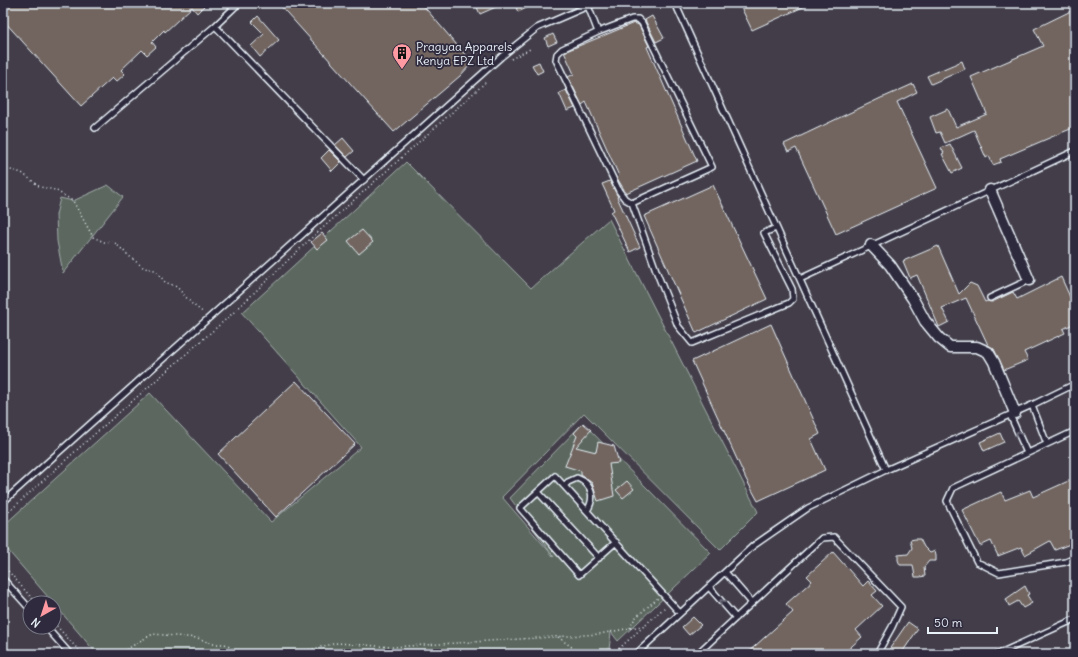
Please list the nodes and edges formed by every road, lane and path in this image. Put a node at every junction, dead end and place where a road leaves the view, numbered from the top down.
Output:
1 (239, 3) edge
2 (595, 3) edge
3 (674, 3) edge
4 (588, 6) junction
5 (215, 26) junction
6 (598, 32) junction
7 (532, 48) dead end
8 (510, 60) dead end
9 (488, 79) dead end
10 (95, 128) dead end
11 (1075, 151) edge
12 (3, 168) edge
13 (364, 180) junction
14 (990, 190) junction
15 (632, 203) junction
16 (776, 228) junction
17 (871, 245) junction
18 (800, 278) junction
19 (1029, 280) joint
20 (990, 298) dead end
21 (210, 318) junction
22 (1075, 384) edge
23 (1032, 405) junction
24 (1013, 414) junction
25 (1075, 431) edge
26 (1047, 444) junction
27 (1027, 453) junction
28 (886, 470) junction
29 (564, 486) junction
30 (538, 492) junction
31 (3, 502) edge
32 (586, 511) junction
33 (3, 517) edge
34 (616, 542) junction
35 (599, 558) junction
36 (1075, 558) edge
37 (3, 565) edge
38 (725, 572) junction
39 (3, 579) edge
40 (709, 587) junction
41 (663, 594) junction
42 (29, 595) edge
43 (22, 600) edge
44 (671, 603) junction
45 (752, 603) junction
46 (680, 613) junction
47 (736, 618) junction
48 (1075, 619) edge
49 (646, 626) junction
50 (630, 628) junction
51 (62, 632) edge
52 (53, 635) edge
53 (557, 637) junction
54 (1011, 648) junction
55 (70, 654) edge
56 (82, 654) edge
57 (120, 654) edge
58 (240, 654) edge
59 (262, 654) edge
60 (577, 654) edge
61 (613, 654) edge
62 (636, 654) edge
63 (697, 654) edge
64 (877, 654) edge
65 (998, 654) edge
66 (1014, 654) edge

1 - 5 lane
2 - 4 lane
3 - 16 lane
4 - 6 lane
4 - 13 lane
5 - 10 lane
5 - 13 lane
6 - 15 lane
6 - 15 lane
7 - 8 path
9 - 33 path
11 - 14 lane
12 - 21 path
13 - 21 lane
14 - 17 lane
14 - 19 street
15 - 16 lane
16 - 18 lane
17 - 18 lane
17 - 24 street
18 - 28 lane
19 - 20 lane
21 - 31 lane
22 - 23 lane
23 - 24 lane
23 - 26 lane
27 -> 24 lane
24 - 28 lane
25 - 26 lane
26 - 27 lane
27 - 36 lane
28 - 38 lane
29 - 30 lane
29 - 32 lane
29 - 32 lane
30 - 35 lane
30 - 35 lane
32 - 34 lane
34 - 35 lane
34 - 41 lane
37 - 42 path
38 - 40 lane
38 - 45 lane
39 - 43 lane
40 - 46 lane
47 -> 40 lane
41 - 44 lane
41 - 50 path
44 - 46 lane
44 - 49 path
45 - 47 lane
45 - 64 lane
46 - 62 lane
47 - 63 lane
48 - 54 lane
49 - 50 path
49 - 61 path
50 - 53 path
51 - 56 path
52 - 55 lane
53 - 59 path
53 - 60 path
54 - 65 lane
54 - 66 lane
57 - 58 path

